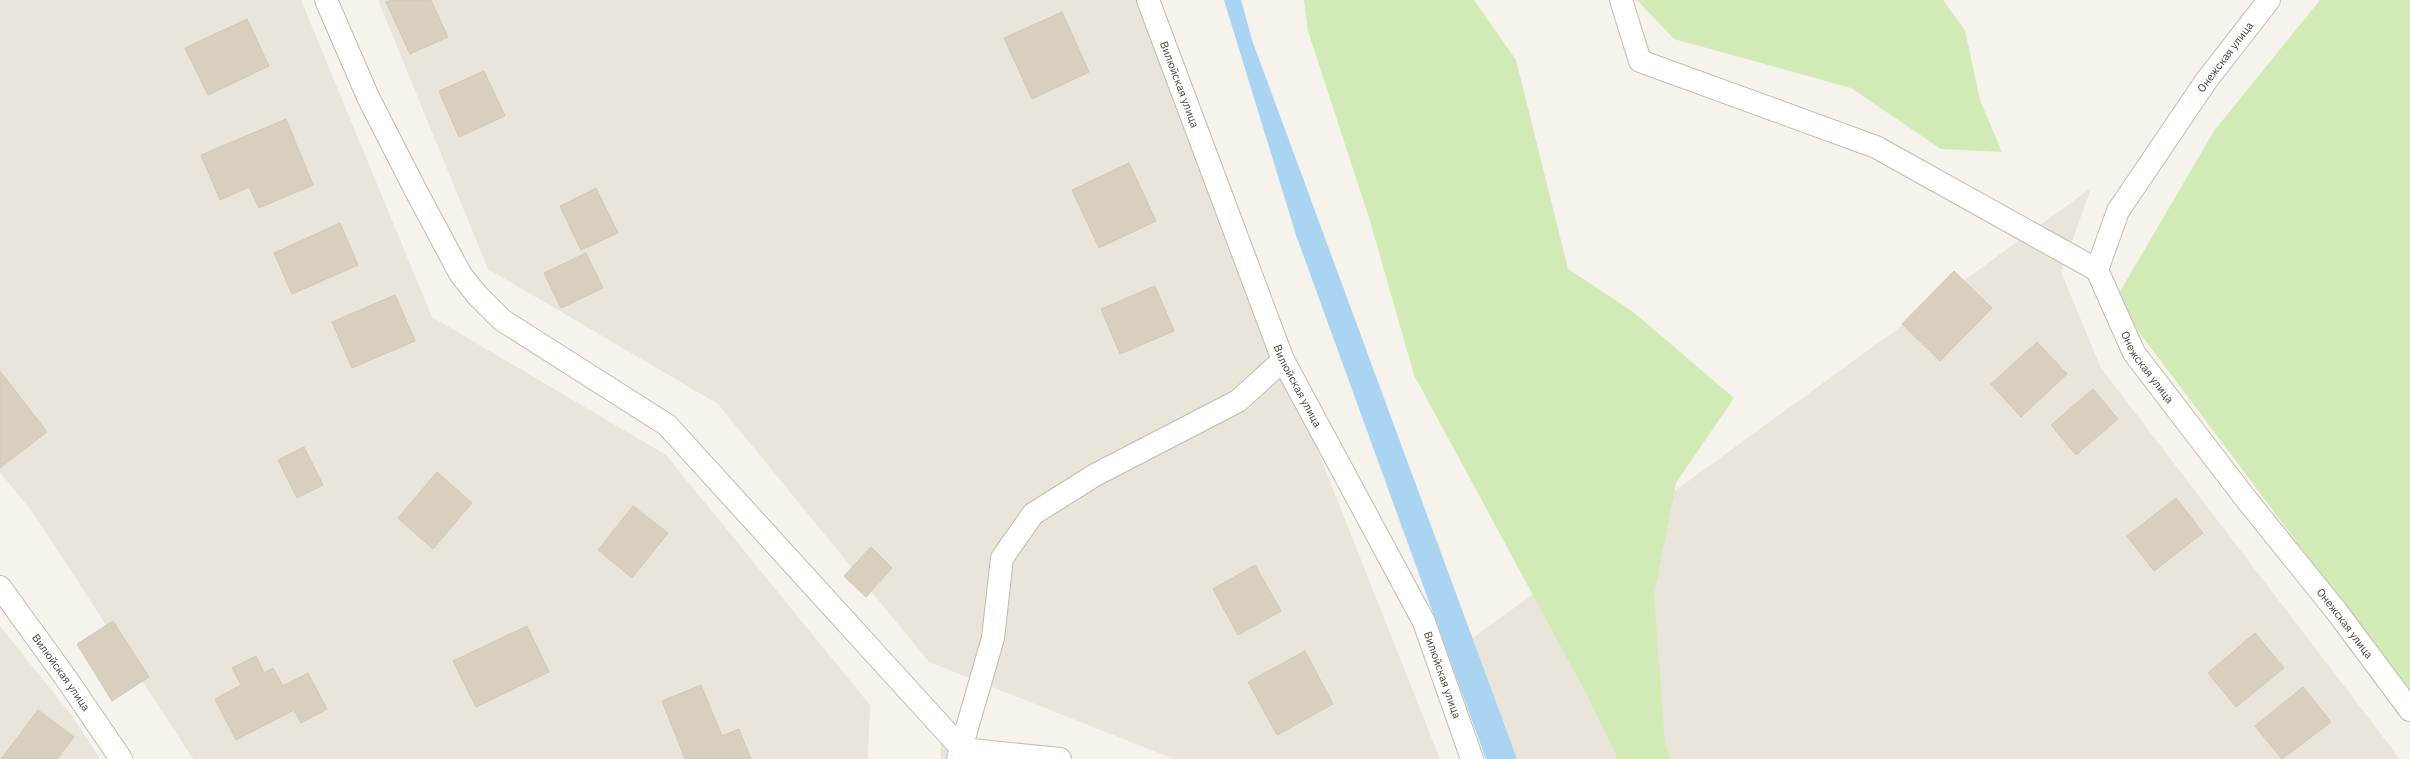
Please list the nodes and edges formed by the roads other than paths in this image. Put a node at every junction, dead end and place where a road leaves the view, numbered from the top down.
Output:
1 (326, 0) edge
2 (1148, 0) edge
3 (1621, 0) edge
4 (2269, 0) edge
5 (2097, 270) junction
6 (1283, 360) junction
7 (0, 586) edge
8 (2410, 710) edge
9 (960, 754) edge
10 (121, 759) edge
11 (1060, 759) edge
12 (1472, 759) edge

1 - 9 street
2 - 6 street, Вилюйская улица
3 - 5 street
4 - 5 street, Онежская улица
5 - 8 street, Онежская улица
6 - 9 street
6 - 12 street, Вилюйская улица
7 - 10 street, Вилюйская улица
9 - 11 street

